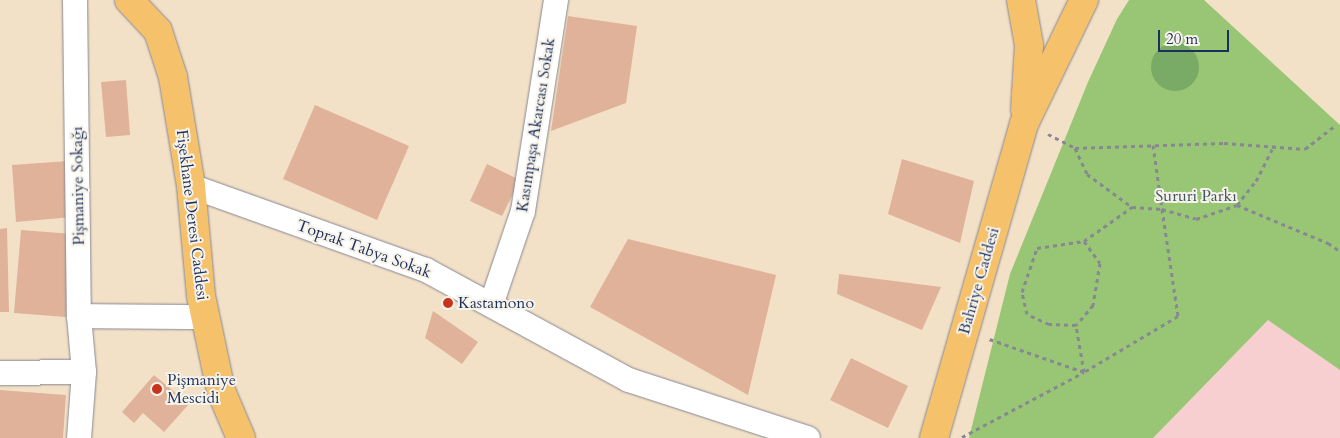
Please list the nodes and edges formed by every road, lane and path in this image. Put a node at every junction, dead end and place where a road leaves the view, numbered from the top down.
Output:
1 (75, 0) edge
2 (129, 0) edge
3 (556, 0) edge
4 (1021, 0) edge
5 (1084, 0) edge
6 (1024, 124) junction
7 (1333, 128) dead end
8 (1153, 145) junction
9 (1273, 147) junction
10 (1075, 148) junction
11 (191, 186) junction
12 (1237, 205) junction
13 (1132, 207) junction
14 (1162, 209) junction
15 (1084, 241) junction
16 (1340, 251) edge
17 (491, 305) junction
18 (79, 316) junction
19 (205, 317) junction
20 (1076, 326) junction
21 (965, 331) junction
22 (84, 372) junction
23 (1084, 372) junction
24 (0, 373) edge
25 (78, 438) edge
26 (241, 438) edge
27 (808, 438) edge
28 (934, 438) edge
29 (959, 438) edge

1 - 18 street, Pişmaniye Sokağı
2 - 11 main road, Fişekhane Deresi Caddesi
3 - 17 street, Kasımpaşa Akarcası Sokak
4 - 6 main road, Bahriye Caddesi
5 - 6 main road, Bahriye Caddesi
6 - 10 path
6 - 21 main road, Bahriye Caddesi
7 - 9 path
8 - 9 path
8 - 10 path
8 - 14 path
9 - 12 path
10 - 13 path
11 - 17 street, Toprak Tabya Sokak
11 - 19 main road, Fişekhane Deresi Caddesi
12 - 14 path
12 - 16 path
13 - 14 path
13 - 15 path
14 - 23 path
15 - 20 path
15 - 20 path
17 - 27 street, Toprak Tabya Sokak
18 - 19 street
18 - 22 street, Pişmaniye Sokağı
19 - 26 main road, Fişekhane Deresi Caddesi
20 - 23 path
21 - 23 path
21 - 28 main road, Bahriye Caddesi
22 - 24 street
22 - 25 street, Pişmaniye Sokağı
23 - 29 path

